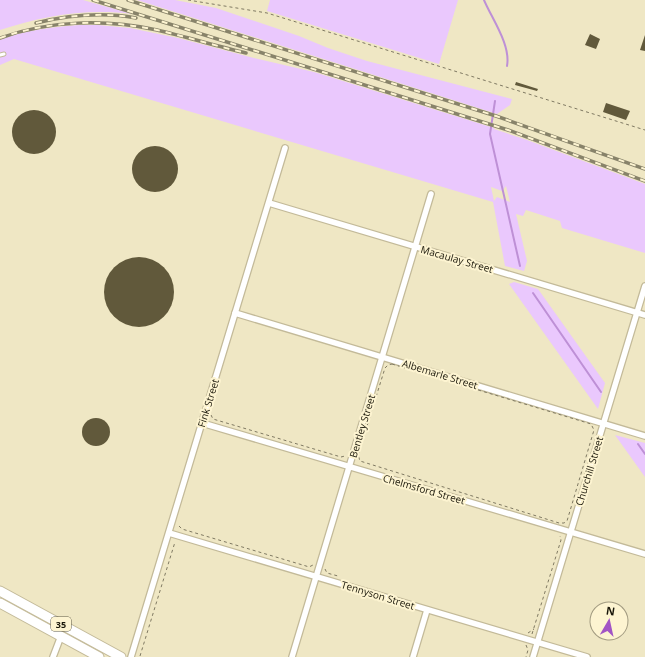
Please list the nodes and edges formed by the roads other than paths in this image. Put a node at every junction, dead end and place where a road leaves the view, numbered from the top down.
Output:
1 (285, 148) dead end
2 (431, 194) dead end
3 (269, 203) junction
4 (416, 247) junction
5 (645, 286) edge
6 (637, 312) junction
7 (235, 313) junction
8 (645, 315) edge
9 (383, 357) junction
10 (205, 424) junction
11 (604, 424) junction
12 (645, 436) edge
13 (349, 467) junction
14 (571, 532) junction
15 (169, 533) junction
16 (645, 554) edge
17 (316, 577) junction
18 (0, 591) edge
19 (0, 603) edge
20 (427, 610) junction
21 (61, 636) junction
22 (538, 642) junction
23 (53, 657) edge
24 (99, 657) edge
25 (122, 657) edge
26 (132, 657) edge
27 (292, 657) edge
28 (412, 657) edge
29 (533, 657) edge
30 (587, 657) edge

1 - 3 street, Fink Street
2 - 4 street, Bentley Street
3 - 4 street, Macaulay Street
3 - 7 street, Fink Street
4 - 6 street, Macaulay Street
4 - 9 street, Bentley Street
5 - 6 street, Churchill Street
6 - 8 street, Macaulay Street
6 - 11 street, Churchill Street
7 - 9 street, Albemarle Street
7 - 10 street, Fink Street
9 - 11 street, Albemarle Street
9 - 13 street, Bentley Street
10 - 13 street, Chelmsford Street
10 - 15 street, Fink Street
11 - 12 street, Albemarle Street
11 - 14 street, Churchill Street
13 - 14 street, Chelmsford Street
13 - 17 street, Bentley Street
14 - 16 street, Chelmsford Street
14 - 22 street, Churchill Street
15 - 17 street, Tennyson Street
15 - 26 street, Fink Street
17 - 20 street, Tennyson Street
17 - 27 street, Bentley Street
18 - 25 main road, 35
19 - 21 main road, 35
20 - 22 street, Tennyson Street
20 - 28 street
21 - 23 street
21 - 24 main road, 35
22 - 29 street, Churchill Street
22 - 30 street, Tennyson Street

